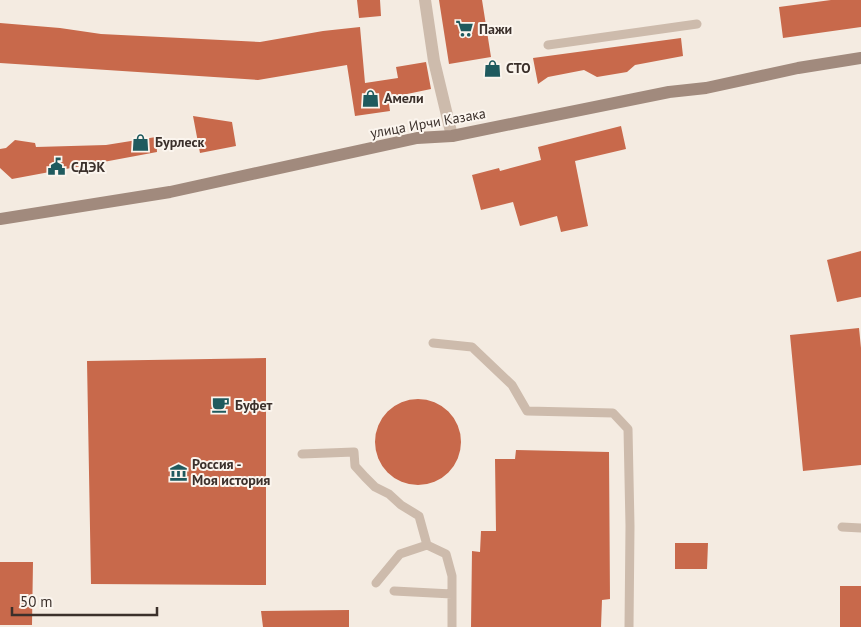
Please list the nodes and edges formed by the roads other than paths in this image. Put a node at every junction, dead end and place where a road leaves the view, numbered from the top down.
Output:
1 (425, 0) edge
2 (697, 24) dead end
3 (548, 44) dead end
4 (861, 58) edge
5 (452, 136) junction
6 (0, 219) edge
7 (433, 343) dead end
8 (302, 454) dead end
9 (842, 527) dead end
10 (861, 528) edge
11 (428, 545) junction
12 (376, 583) dead end
13 (394, 591) dead end
14 (452, 594) junction
15 (452, 627) edge
16 (629, 627) edge

1 - 5 street
2 - 3 lane
4 - 5 main road, улица Ирчи Казака
5 - 6 main road, улица Ирчи Казака
7 - 16 lane
8 - 11 lane
9 - 10 lane
11 - 12 lane
11 - 14 lane
13 - 14 lane
14 - 15 lane

